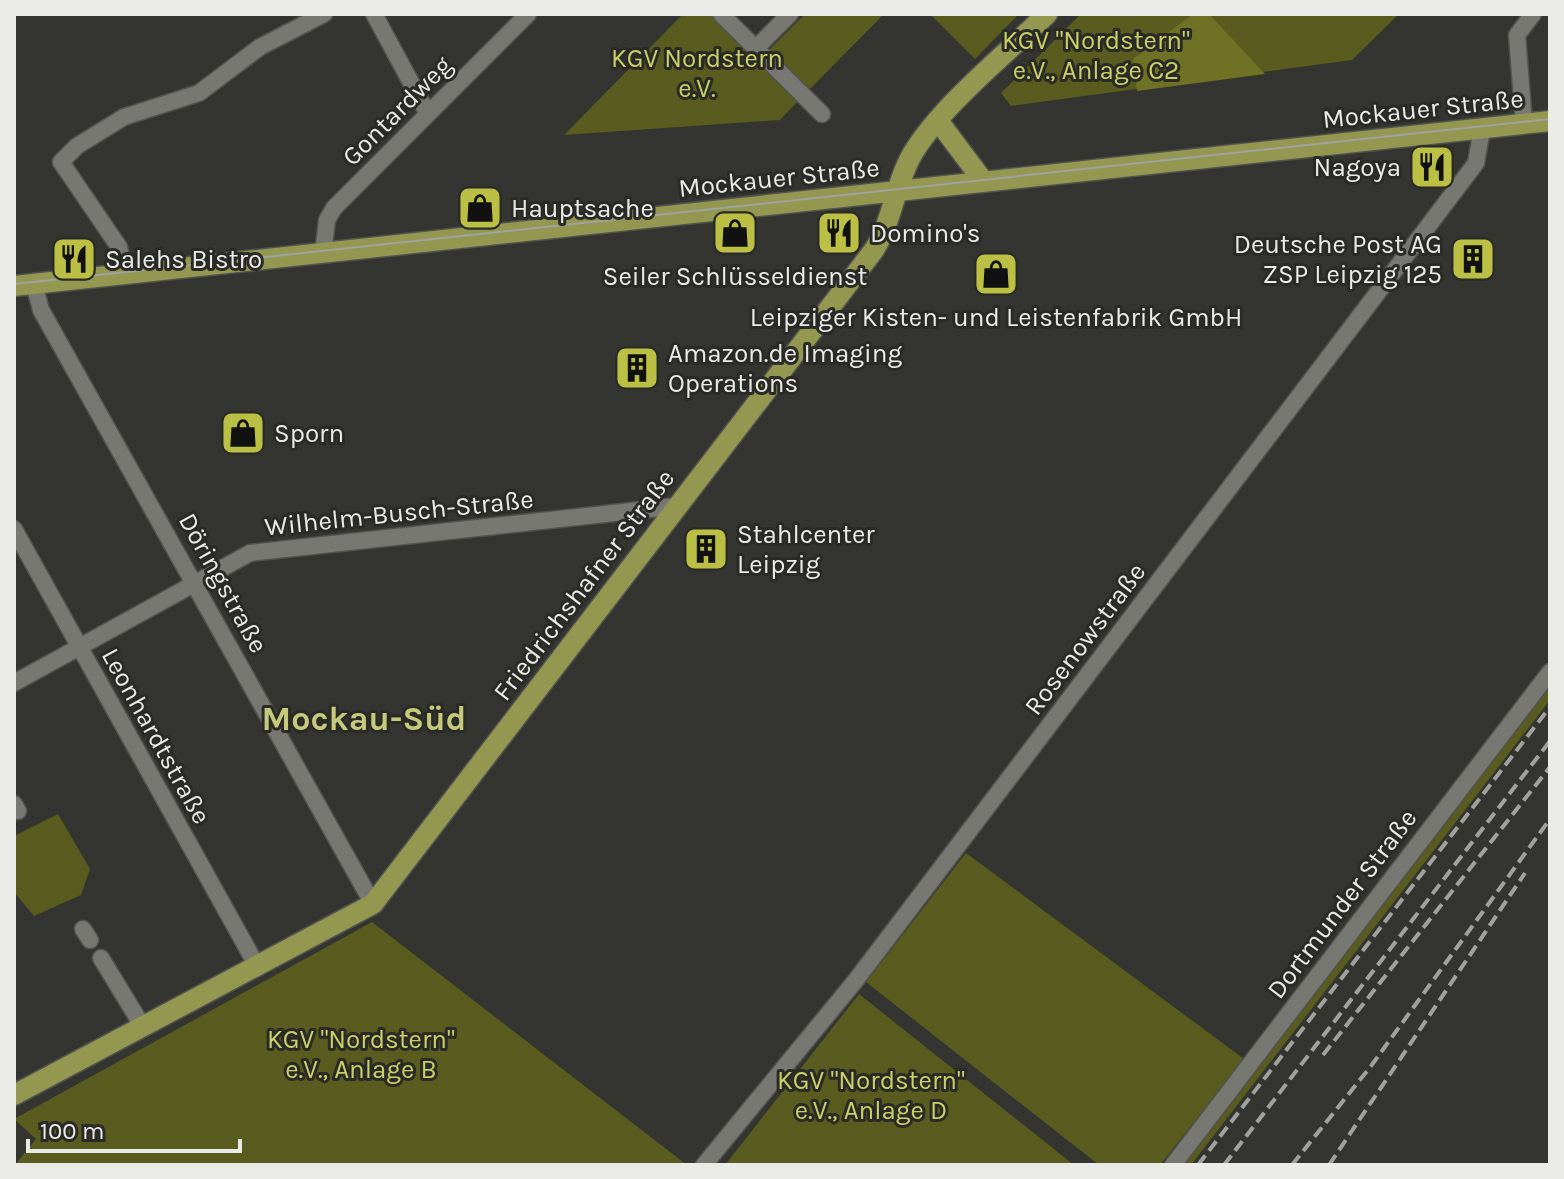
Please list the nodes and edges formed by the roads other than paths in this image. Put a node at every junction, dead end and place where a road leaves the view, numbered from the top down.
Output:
1 (324, 14) edge
2 (374, 14) edge
3 (528, 14) edge
4 (721, 14) edge
5 (790, 14) edge
6 (1047, 14) edge
7 (1533, 14) edge
8 (756, 48) junction
9 (428, 114) junction
10 (822, 114) dead end
11 (1550, 121) edge
12 (939, 122) junction
13 (1524, 124) junction
14 (1482, 129) junction
15 (984, 182) junction
16 (897, 192) junction
17 (323, 254) junction
18 (125, 274) junction
19 (24, 285) edge
20 (677, 506) junction
21 (14, 529) edge
22 (195, 583) junction
23 (79, 647) junction
24 (1550, 672) edge
25 (14, 683) edge
26 (373, 904) junction
27 (101, 958) dead end
28 (257, 966) junction
29 (143, 1027) junction
30 (14, 1094) edge
31 (704, 1165) edge
32 (1173, 1165) edge

1 - 18 street
2 - 9 street
3 - 9 street, Gontardweg
4 - 8 street
5 - 8 street
6 - 12 main road, Friedrichshafner Straße
7 - 13 street
8 - 10 street
9 - 17 street, Gontardweg
11 - 13 main road, Mockauer Straße
12 - 15 main road
12 - 16 main road, Friedrichshafner Straße
13 - 14 main road, Mockauer Straße
14 - 15 main road, Mockauer Straße
14 - 31 street, Rosenowstraße
15 - 16 main road, Mockauer Straße
16 - 17 main road, Mockauer Straße
16 - 20 main road, Friedrichshafner Straße
17 - 18 main road, Mockauer Straße
18 - 19 main road, Mockauer Straße
19 - 22 street, Döringstraße
20 - 22 street, Wilhelm-Busch-Straße
20 - 26 main road, Friedrichshafner Straße
21 - 23 street, Leonhardtstraße
22 - 23 street, Wilhelm-Busch-Straße
22 - 26 street, Döringstraße
23 - 25 street, Wilhelm-Busch-Straße
23 - 28 street, Leonhardtstraße
24 - 32 street, Dortmunder Straße
26 - 28 main road, Friedrichshafner Straße
27 - 29 street
28 - 29 main road, Friedrichshafner Straße
29 - 30 main road, Friedrichshafner Straße

